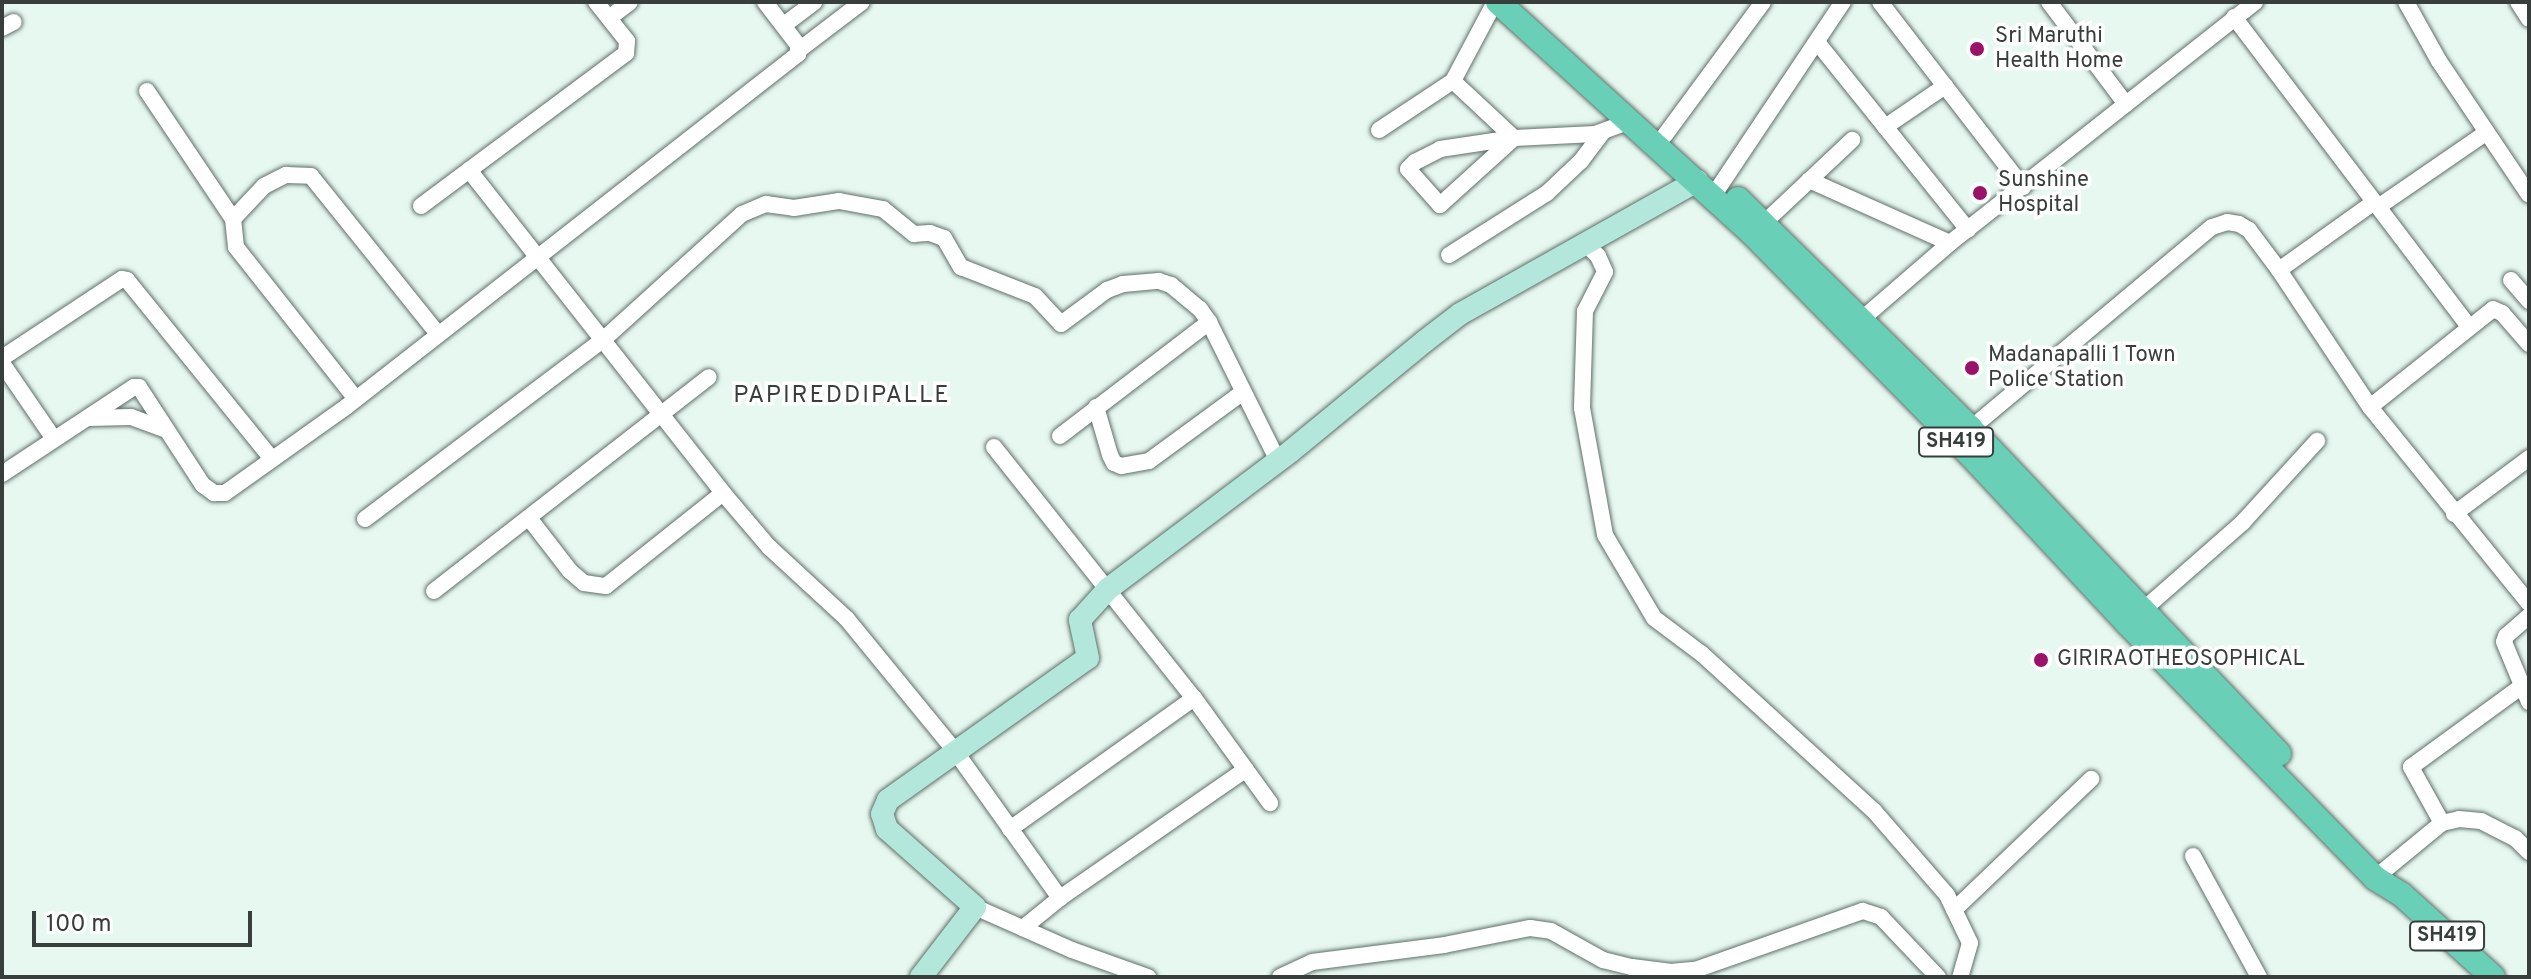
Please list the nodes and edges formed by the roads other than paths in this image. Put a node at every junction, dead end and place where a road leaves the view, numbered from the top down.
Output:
1 (596, 2) edge
2 (630, 2) edge
3 (765, 2) edge
4 (814, 2) edge
5 (862, 2) edge
6 (1497, 2) edge
7 (1522, 2) edge
8 (1763, 2) edge
9 (1843, 2) edge
10 (1880, 2) edge
11 (2049, 2) edge
12 (2406, 2) edge
13 (2518, 2) edge
14 (2250, 3) edge
15 (2234, 17) junction
16 (609, 18) junction
17 (2529, 19) edge
18 (784, 25) junction
19 (1817, 42) junction
20 (799, 50) junction
21 (1453, 81) junction
22 (1945, 86) junction
23 (147, 91) dead end
24 (2126, 104) junction
25 (1630, 121) junction
26 (1885, 127) junction
27 (1379, 130) dead end
28 (1603, 132) junction
29 (2487, 132) junction
30 (1665, 135) junction
31 (1514, 138) junction
32 (1852, 140) dead end
33 (469, 170) junction
34 (1809, 180) junction
35 (1710, 187) junction
36 (2023, 187) junction
37 (2529, 195) edge
38 (2376, 204) junction
39 (421, 206) dead end
40 (233, 219) junction
41 (1765, 222) junction
42 (1968, 230) junction
43 (1585, 243) junction
44 (1950, 243) junction
45 (538, 254) junction
46 (1449, 255) dead end
47 (2279, 270) junction
48 (2511, 280) dead end
49 (2529, 300) edge
50 (1209, 322) junction
51 (1854, 325) junction
52 (2469, 327) junction
53 (438, 334) junction
54 (604, 339) junction
55 (2529, 344) edge
56 (2, 360) edge
57 (709, 377) dead end
58 (1242, 393) junction
59 (356, 399) junction
60 (1096, 407) junction
61 (2370, 407) junction
62 (664, 415) junction
63 (87, 418) junction
64 (168, 431) junction
65 (1963, 435) junction
66 (1060, 436) dead end
67 (54, 439) junction
68 (2317, 441) dead end
69 (994, 447) dead end
70 (2529, 458) edge
71 (272, 459) junction
72 (1278, 461) junction
73 (2, 474) edge
74 (723, 493) junction
75 (2454, 514) junction
76 (529, 518) junction
77 (365, 519) dead end
78 (1108, 589) junction
79 (434, 591) dead end
80 (2529, 603) edge
81 (2143, 610) junction
82 (2529, 616) edge
83 (2522, 686) junction
84 (1194, 698) junction
85 (2529, 702) edge
86 (955, 751) junction
87 (1246, 769) junction
88 (2091, 779) dead end
89 (1270, 803) dead end
90 (2442, 823) junction
91 (1010, 829) junction
92 (2529, 852) edge
93 (2193, 856) dead end
94 (2380, 873) junction
95 (1060, 898) junction
96 (975, 907) junction
97 (1954, 910) junction
98 (1023, 928) junction
99 (921, 977) edge
100 (1148, 977) edge
101 (1280, 977) edge
102 (1938, 977) edge
103 (1960, 977) edge
104 (2259, 977) edge
105 (2493, 977) edge

1 - 16 street
2 - 16 street
3 - 18 street
4 - 18 street
5 - 20 street
6 - 21 street
6 - 25 main road, SH419
7 - 30 main road, SH419
8 - 30 street
9 - 19 street
10 - 22 street
11 - 24 street
12 - 29 street
13 - 17 street
14 - 15 street
15 - 24 street
15 - 38 street
16 - 33 street
18 - 20 street
19 - 26 street
19 - 35 street
20 - 45 street
21 - 27 street
21 - 31 street
22 - 26 street
22 - 36 street
23 - 40 street
24 - 36 street
25 - 28 street
25 - 35 main road, SH419
26 - 42 street
28 - 31 street
28 - 46 street
29 - 37 street
29 - 38 street
30 - 35 main road, SH419
31 - 31 street
32 - 34 street
33 - 39 street
33 - 45 street
34 - 41 street
34 - 44 street
35 - 41 main road, SH419
35 - 43 street
35 - 51 main road, SH419
36 - 42 street
38 - 47 street
38 - 52 street
40 - 53 street
40 - 59 street
41 - 51 main road, SH419
42 - 44 street
43 - 72 street
43 - 97 street
44 - 51 street
45 - 53 street
45 - 54 street
47 - 61 street
47 - 65 street
48 - 49 street
50 - 54 street
50 - 58 street
50 - 60 street
51 - 65 main road, SH419
52 - 55 street
52 - 61 street
53 - 59 street
54 - 62 street
54 - 77 street
56 - 67 street
56 - 71 street
57 - 62 street
58 - 60 street
58 - 72 street
59 - 71 street
60 - 66 street
61 - 75 street
62 - 74 street
62 - 76 street
63 - 64 street
63 - 64 street
63 - 67 street
64 - 71 street
65 - 81 main road, SH419
65 - 94 main road, SH419
67 - 73 street
68 - 81 street
69 - 78 street
70 - 75 street
72 - 78 street
74 - 76 street
74 - 86 street
75 - 80 street
76 - 79 street
78 - 84 street
78 - 86 street
81 - 94 main road, SH419
82 - 83 street
83 - 85 street
83 - 90 street
84 - 87 street
84 - 91 street
86 - 91 street
86 - 96 street
87 - 89 street
87 - 95 street
88 - 97 street
90 - 92 street
90 - 94 street
91 - 95 street
93 - 104 street
94 - 105 main road, SH419
95 - 98 street
96 - 98 street
96 - 99 street
97 - 103 street
98 - 100 street
101 - 102 street

